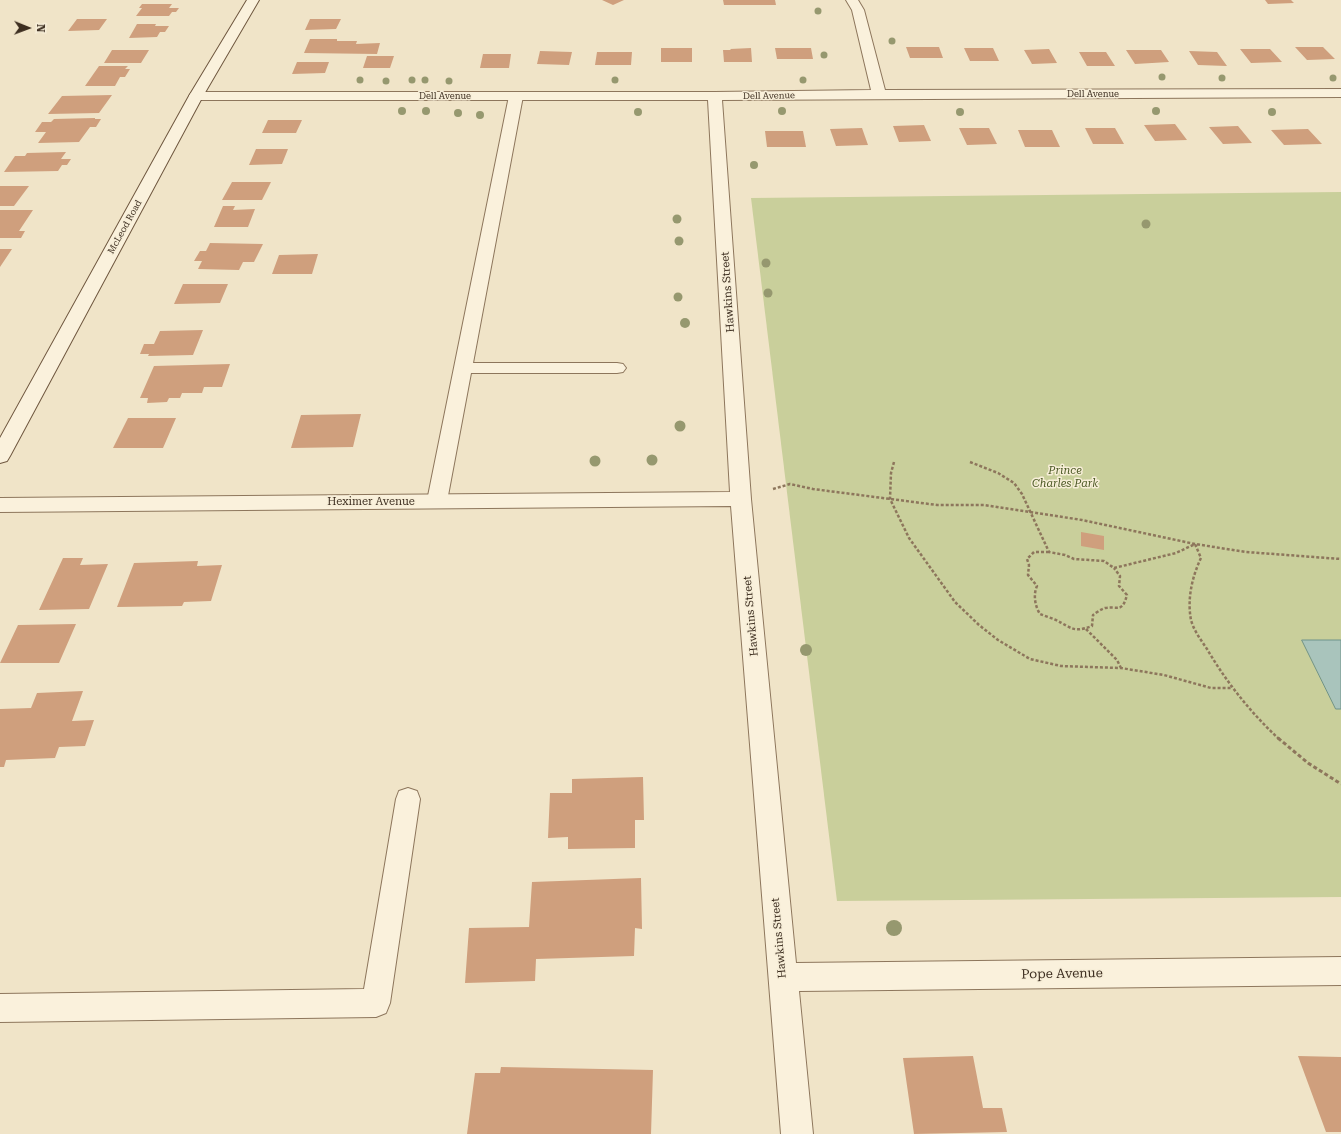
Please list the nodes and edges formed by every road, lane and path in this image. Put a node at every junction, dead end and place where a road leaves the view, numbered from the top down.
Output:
1 (253, 0) edge
2 (852, 0) edge
3 (1336, 93) edge
4 (879, 94) junction
5 (196, 96) junction
6 (516, 96) junction
7 (715, 96) junction
8 (1341, 106) edge
9 (463, 368) junction
10 (617, 368) dead end
11 (0, 456) edge
12 (894, 462) dead end
13 (970, 462) dead end
14 (741, 499) junction
15 (890, 499) junction
16 (437, 501) junction
17 (0, 504) edge
18 (1029, 511) junction
19 (1195, 544) junction
20 (1049, 552) junction
21 (1341, 559) edge
22 (1114, 568) junction
23 (1086, 629) junction
24 (1121, 668) junction
25 (1233, 688) junction
26 (1341, 784) edge
27 (408, 799) dead end
28 (1341, 971) edge
29 (783, 977) junction
30 (0, 1008) edge
31 (797, 1134) edge

1 - 5 street, McLeod Road
2 - 4 street
3 - 4 street, Dell Avenue
3 - 8 street
4 - 7 street, Dell Avenue
5 - 6 street, Dell Avenue
5 - 11 street, McLeod Road
6 - 7 street, Dell Avenue
6 - 9 lane
7 - 14 street, Hawkins Street
9 - 10 lane
9 - 16 lane
12 - 15 path
13 - 18 path
14 - 15 path
14 - 16 street, Heximer Avenue
14 - 29 street, Hawkins Street
15 - 18 path
15 - 24 path
16 - 17 street, Heximer Avenue
18 - 19 path
18 - 20 path
19 - 21 path
19 - 22 path
19 - 25 path
20 - 22 path
20 - 23 path
22 - 23 path
23 - 24 path
24 - 25 path
25 - 26 path
27 - 30 lane
28 - 29 street, Pope Avenue
29 - 31 street, Hawkins Street

